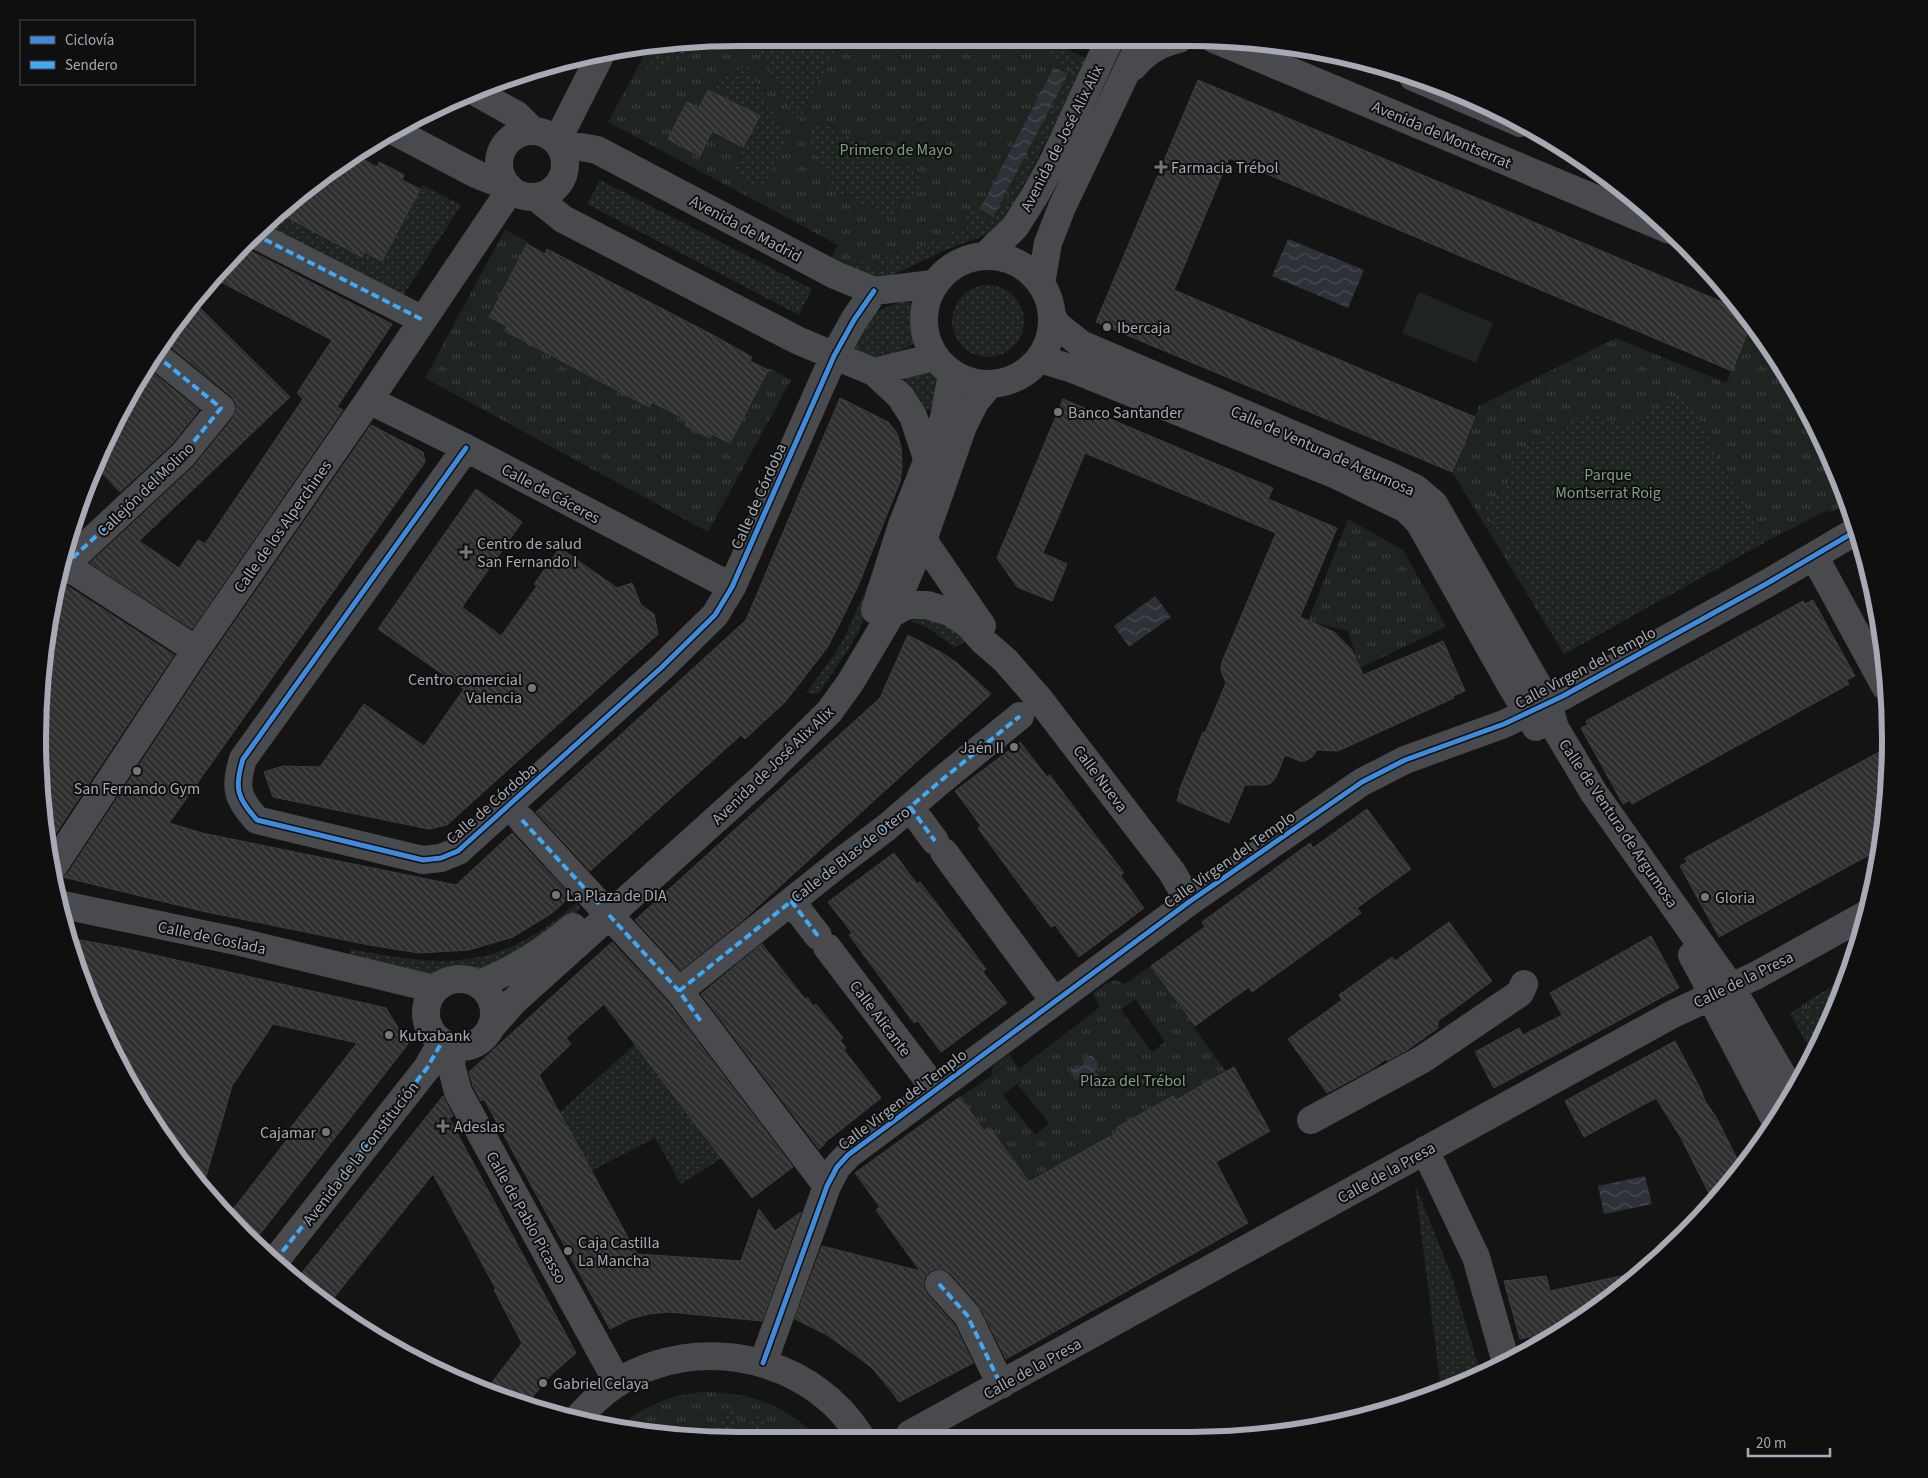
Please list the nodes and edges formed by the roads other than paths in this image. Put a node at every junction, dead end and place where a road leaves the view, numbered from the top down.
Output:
1 (1107, 46) edge
2 (1139, 46) edge
3 (1156, 46) edge
4 (1236, 48) edge
5 (597, 62) edge
6 (1121, 85) junction
7 (482, 96) edge
8 (401, 135) edge
9 (551, 140) junction
10 (510, 188) junction
11 (537, 198) junction
12 (1650, 222) edge
13 (261, 238) edge
14 (986, 255) junction
15 (933, 284) junction
16 (1041, 284) junction
17 (874, 291) junction
18 (1052, 316) junction
19 (423, 320) junction
20 (834, 356) junction
21 (160, 359) edge
22 (1040, 359) junction
23 (943, 366) junction
24 (874, 372) junction
25 (989, 385) junction
26 (369, 400) junction
27 (466, 448) junction
28 (922, 473) junction
29 (1850, 534) edge
30 (923, 540) junction
31 (1814, 556) junction
32 (71, 557) edge
33 (68, 569) edge
34 (732, 587) junction
35 (891, 614) junction
36 (196, 650) junction
37 (1005, 660) junction
38 (1878, 674) edge
39 (1537, 708) junction
40 (1020, 716) dead end
41 (910, 807) junction
42 (522, 820) dead end
43 (58, 860) edge
44 (792, 901) junction
45 (1188, 902) junction
46 (67, 906) edge
47 (604, 910) junction
48 (1858, 919) edge
49 (360, 971) junction
50 (478, 984) junction
51 (1524, 984) dead end
52 (436, 989) junction
53 (679, 991) junction
54 (1720, 992) junction
55 (1054, 1001) junction
56 (426, 1016) junction
57 (491, 1028) junction
58 (448, 1044) junction
59 (1788, 1087) edge
60 (935, 1089) junction
61 (1772, 1113) edge
62 (1312, 1120) dead end
63 (1425, 1150) junction
64 (827, 1186) junction
65 (278, 1257) edge
66 (938, 1284) dead end
67 (1504, 1355) edge
68 (763, 1363) junction
69 (618, 1383) junction
70 (1001, 1385) junction
71 (582, 1413) edge
72 (857, 1432) edge
73 (914, 1432) edge

1 - 14 street, Avenida de José Alix Alix
2 - 6 street, Avenida de José Alix Alix
3 - 6 street, Avenida de José Alix Alix
4 - 12 street, Avenida de Montserrat
5 - 9 street
6 - 16 street, Avenida de José Alix Alix
7 - 9 street
8 - 10 street
9 - 10 street
9 - 11 street
9 - 17 street, Avenida de Madrid
10 - 11 street
10 - 19 street, Calle de los Alperchines
11 - 20 street
13 - 19 street
14 - 15 street
14 - 16 street
15 - 17 street
15 - 23 street
16 - 18 street
17 - 20 street, Calle de Córdoba
18 - 22 street
18 - 39 street, Calle de Ventura de Argumosa
19 - 26 street, Calle de los Alperchines
20 - 24 street
20 - 34 street, Calle de Córdoba
21 - 32 street, Callejón del Molino
22 - 25 street
22 - 39 street, Calle de Ventura de Argumosa
23 - 24 street
23 - 25 street
23 - 28 street, Avenida de José Alix Alix
24 - 28 street
25 - 30 street, Avenida de José Alix Alix
26 - 27 street, Calle de Cáceres
26 - 36 street, Calle de los Alperchines
27 - 34 street, Calle de Cáceres
27 - 34 street, Calle de Córdoba
28 - 30 street, Calle Nueva
28 - 47 street, Avenida de José Alix Alix
29 - 31 street, Calle Virgen del Templo
30 - 35 street, Avenida de José Alix Alix
30 - 37 street, Calle Nueva
31 - 38 street
31 - 39 street, Calle Virgen del Templo
33 - 36 street
35 - 37 street, Calle Nueva
35 - 47 street, Avenida de José Alix Alix
36 - 43 street, Calle de los Alperchines
37 - 45 street, Calle Nueva
39 - 45 street, Calle Virgen del Templo
39 - 54 street, Calle de Ventura de Argumosa
40 - 41 street, Calle de Blas de Otero
41 - 44 street, Calle de Blas de Otero
41 - 55 street
42 - 47 street
44 - 53 street, Calle de Blas de Otero
44 - 60 street, Calle Alicante
45 - 55 street, Calle Virgen del Templo
46 - 49 street, Calle de Coslada
47 - 50 street, Avenida de José Alix Alix
47 - 53 street
47 - 57 street, Avenida de José Alix Alix
48 - 54 street, Calle de la Presa
49 - 52 street, Calle de Coslada
49 - 56 street, Calle de Coslada
50 - 52 street
50 - 57 street
51 - 62 street
52 - 56 street
53 - 64 street
54 - 59 street, Calle de Ventura de Argumosa
54 - 61 street, Calle de Ventura de Argumosa
54 - 63 street, Calle de la Presa
55 - 60 street, Calle Virgen del Templo
56 - 58 street
57 - 58 street
58 - 65 street, Avenida de la Constitución
58 - 69 street, Calle de Pablo Picasso
60 - 64 street, Calle Virgen del Templo
63 - 67 street
63 - 70 street, Calle de la Presa
64 - 68 street, Calle Virgen del Templo
66 - 70 street
68 - 69 street
68 - 72 street
69 - 71 street
70 - 73 street, Calle de la Presa

